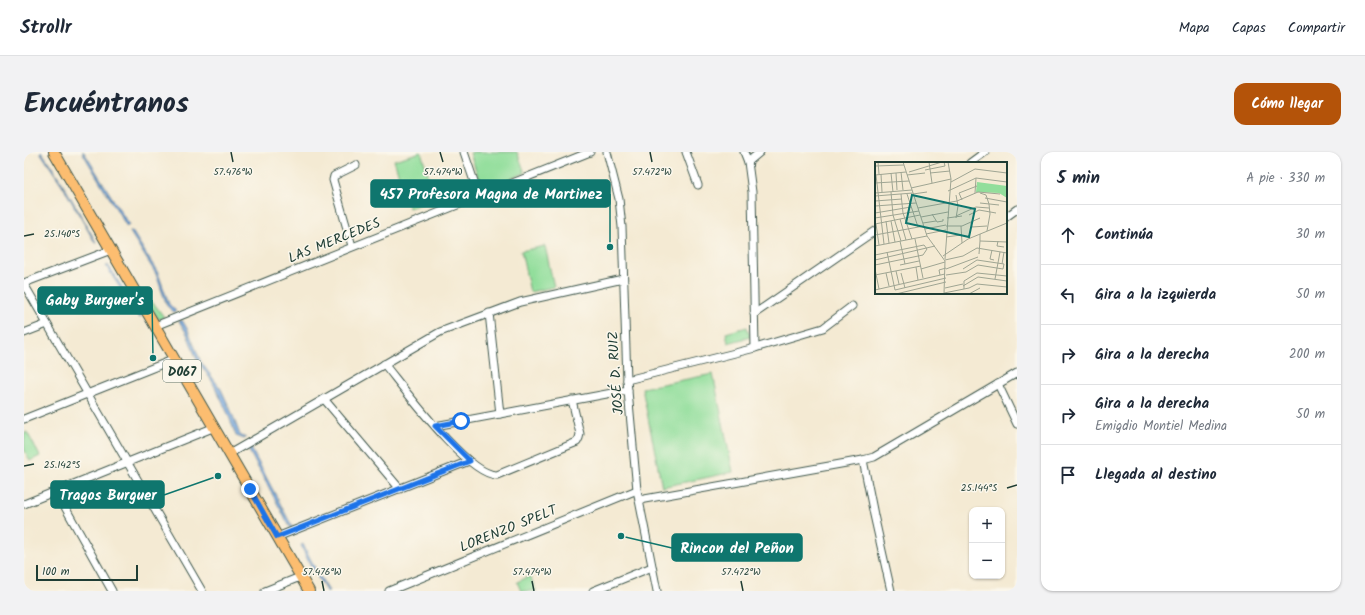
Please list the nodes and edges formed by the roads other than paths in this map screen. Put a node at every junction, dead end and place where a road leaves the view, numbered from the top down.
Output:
1 (54, 152) edge
2 (464, 152) edge
3 (590, 152) edge
4 (607, 152) edge
5 (686, 152) edge
6 (744, 152) edge
7 (760, 152) edge
8 (985, 152) edge
9 (748, 162) junction
10 (971, 162) edge
11 (356, 165) dead end
12 (698, 185) dead end
13 (479, 196) junction
14 (1017, 209) edge
15 (1007, 216) edge
16 (875, 231) edge
17 (352, 246) junction
18 (111, 250) junction
19 (623, 280) junction
20 (24, 284) edge
21 (852, 306) dead end
22 (489, 313) junction
23 (754, 314) junction
24 (47, 324) junction
25 (155, 326) junction
26 (24, 333) edge
27 (755, 348) junction
28 (175, 359) junction
29 (384, 364) junction
30 (1017, 373) edge
31 (627, 380) junction
32 (998, 384) junction
33 (628, 390) junction
34 (88, 394) junction
35 (324, 398) junction
36 (572, 400) junction
37 (500, 414) junction
38 (24, 419) edge
39 (1017, 424) edge
40 (435, 426) junction
41 (215, 428) junction
42 (229, 454) junction
43 (863, 460) junction
44 (470, 461) junction
45 (128, 462) junction
46 (400, 489) junction
47 (637, 490) junction
48 (56, 491) junction
49 (638, 500) junction
50 (24, 504) edge
51 (277, 537) junction
52 (652, 567) junction
53 (300, 577) junction
54 (112, 591) edge
55 (202, 591) edge
56 (265, 591) edge
57 (309, 591) edge
58 (389, 591) edge
59 (592, 591) edge
60 (657, 591) edge
61 (891, 591) edge

1 - 18 main road, D067
2 - 13 street
3 - 13 street, LAS MERCEDES
4 - 19 street, JOSÉ D. RUIZ
5 - 12 street
6 - 9 street
7 - 9 street
8 - 10 street
9 - 23 street
11 - 17 street
13 - 17 street, LAS MERCEDES
14 - 15 street
16 - 23 street
17 - 25 street, LAS MERCEDES
18 - 20 street
18 - 25 main road, D067
19 - 22 street
19 - 31 street, JOSÉ D. RUIZ
20 - 24 street
21 - 27 street
22 - 29 street
22 - 37 street
23 - 27 street
24 - 26 street
24 - 34 street
25 - 28 main road, D067
27 - 31 street
28 - 34 street
28 - 41 main road, D067
29 - 35 street
29 - 40 street
30 - 32 street
31 - 33 street, JOSÉ D. RUIZ
32 - 39 street
32 - 43 street
33 - 36 street
33 - 47 street, JOSÉ D. RUIZ
34 - 38 street
34 - 45 street
35 - 42 street
35 - 46 street
36 - 37 street
36 - 44 street
37 - 40 street
40 - 44 street
41 - 42 main road, D067
41 - 45 street
42 - 51 main road, D067
43 - 49 street
43 - 61 street
44 - 46 street
45 - 48 street
45 - 55 street
46 - 51 street
47 - 49 street, JOSÉ D. RUIZ
47 - 58 street, LORENZO SPELT
48 - 50 street
48 - 54 street
49 - 52 street, JOSÉ D. RUIZ
51 - 53 main road, D067
52 - 59 street
52 - 60 street, JOSÉ D. RUIZ
53 - 56 street
53 - 57 main road, D067

